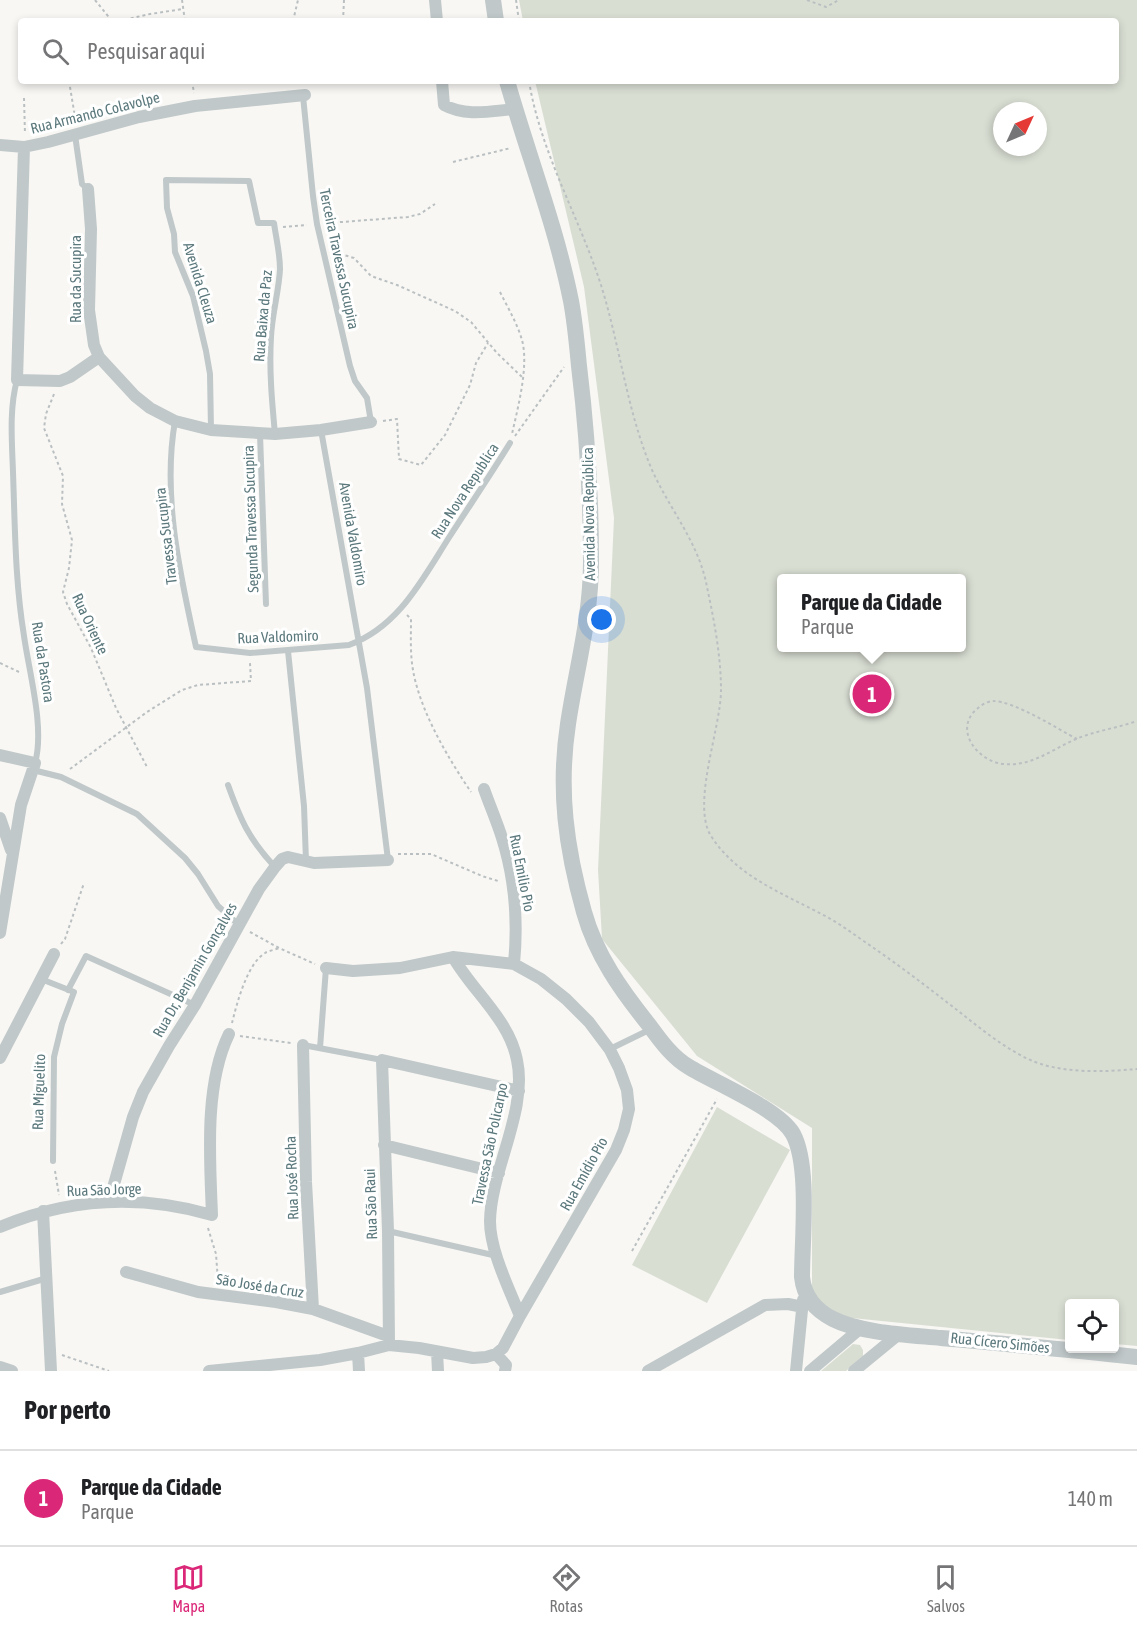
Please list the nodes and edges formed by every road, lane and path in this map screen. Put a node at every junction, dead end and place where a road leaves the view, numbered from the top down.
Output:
1 (95, 0) edge
2 (182, 0) edge
3 (298, 0) edge
4 (344, 0) edge
5 (435, 0) edge
6 (493, 0) edge
7 (516, 0) edge
8 (807, 0) edge
9 (839, 0) edge
10 (183, 9) junction
11 (110, 18) edge
12 (132, 18) edge
13 (184, 18) edge
14 (294, 18) edge
15 (343, 18) edge
16 (437, 18) edge
17 (496, 18) edge
18 (519, 18) edge
19 (69, 84) edge
20 (442, 84) edge
21 (508, 84) edge
22 (530, 84) edge
23 (304, 95) joint
24 (24, 98) dead end
25 (515, 109) junction
26 (75, 135) junction
27 (0, 145) edge
28 (527, 145) junction
29 (24, 147) junction
30 (453, 162) dead end
31 (88, 189) joint
32 (435, 204) dead end
33 (317, 224) junction
34 (274, 228) junction
35 (323, 249) junction
36 (500, 292) dead end
37 (488, 343) junction
38 (577, 348) junction
39 (99, 357) junction
40 (522, 377) junction
41 (16, 380) junction
42 (60, 381) junction
43 (175, 421) junction
44 (370, 422) junction
45 (211, 430) junction
46 (321, 430) junction
47 (260, 434) junction
48 (275, 434) junction
49 (510, 443) junction
50 (266, 604) dead end
51 (400, 610) junction
52 (359, 641) junction
53 (196, 646) joint
54 (288, 651) junction
55 (250, 653) junction
56 (0, 663) edge
57 (30, 677) junction
58 (1137, 721) edge
59 (126, 728) junction
60 (1077, 739) junction
61 (0, 755) edge
62 (34, 766) junction
63 (147, 767) dead end
64 (61, 777) junction
65 (228, 785) dead end
66 (479, 793) joint
67 (1, 825) edge
68 (13, 857) junction
69 (387, 858) junction
70 (306, 862) junction
71 (275, 867) junction
72 (84, 883) dead end
73 (512, 885) junction
74 (239, 925) junction
75 (0, 933) edge
76 (279, 948) junction
77 (54, 954) joint
78 (453, 957) junction
79 (514, 964) junction
80 (326, 968) junction
81 (41, 978) junction
82 (68, 990) junction
83 (195, 1005) junction
84 (651, 1029) junction
85 (229, 1034) junction
86 (303, 1045) junction
87 (320, 1048) junction
88 (610, 1050) junction
89 (0, 1058) edge
90 (382, 1060) junction
91 (1137, 1069) edge
92 (724, 1086) junction
93 (519, 1091) junction
94 (384, 1145) junction
95 (53, 1161) joint
96 (499, 1173) junction
97 (109, 1202) junction
98 (62, 1206) junction
99 (44, 1211) junction
100 (208, 1214) junction
101 (0, 1227) edge
102 (388, 1231) junction
103 (632, 1251) dead end
104 (497, 1256) junction
105 (126, 1272) dead end
106 (48, 1278) junction
107 (804, 1290) junction
108 (0, 1292) edge
109 (219, 1294) junction
110 (803, 1307) junction
111 (314, 1309) junction
112 (520, 1316) junction
113 (861, 1328) junction
114 (899, 1334) junction
115 (388, 1341) junction
116 (51, 1352) junction
117 (437, 1352) junction
118 (358, 1353) junction
119 (496, 1354) junction
120 (1137, 1357) edge
121 (0, 1367) edge
122 (270, 1367) edge
123 (12, 1371) edge
124 (51, 1371) edge
125 (109, 1371) edge
126 (210, 1371) edge
127 (359, 1371) edge
128 (438, 1371) edge
129 (505, 1371) edge
130 (648, 1371) edge
131 (796, 1371) edge
132 (810, 1371) edge
133 (854, 1371) edge

1 - 11 path
2 - 10 path
3 - 14 path
4 - 15 path
5 - 16 street
6 - 17 street
7 - 18 path
8 - 9 path
10 - 12 path
10 - 13 path
19 - 26 path
20 - 25 street
21 - 25 street, Avenida Nova República
22 - 91 path
23 - 26 street, Rua Armando Colavolpe
23 - 33 lane, Terceira Travessa Sucupira
24 - 29 path
25 - 28 street, Avenida Nova República
26 - 29 street, Rua Armando Colavolpe
26 - 31 lane
27 - 29 street, Rua Armando Colavolpe
28 - 30 path
28 - 38 street, Avenida Nova República
29 - 41 street
31 - 39 street, Rua da Sucupira
32 - 33 path
33 - 34 path
33 - 35 lane, Terceira Travessa Sucupira
34 - 45 lane, Avenida Cleuza
34 - 48 lane, Rua Baixa da Paz
35 - 37 path
35 - 44 lane, Terceira Travessa Sucupira
36 - 40 path, Rua Nova Republica
37 - 40 path
37 - 44 path
38 - 49 path
38 - 84 street, Avenida Nova República
39 - 42 street
39 - 43 street, Rua da Sucupira
40 - 49 path, Rua Nova Republica
41 - 42 street
41 - 57 lane, Rua da Pastora
42 - 59 path, Rua Oriente
43 - 45 street, Rua da Sucupira
43 - 53 lane, Travessa Sucupira
44 - 46 street, Rua da Sucupira
45 - 47 street, Rua da Sucupira
46 - 48 street, Rua da Sucupira
46 - 52 lane, Avenida Valdomiro
47 - 48 street, Rua da Sucupira
47 - 50 lane, Segunda Travessa Sucupira
49 - 51 lane, Rua Nova Republica
51 - 52 lane, Rua Nova Republica
51 - 66 path
52 - 54 lane, Rua Valdomiro
52 - 69 lane, Avenida Valdomiro
53 - 55 lane, Rua Valdomiro
54 - 55 lane, Rua Valdomiro
54 - 70 lane
55 - 59 path
56 - 57 path
57 - 62 lane, Rua da Pastora
58 - 60 path
59 - 63 path, Rua Oriente
59 - 64 path
60 - 60 path
61 - 62 street
62 - 64 lane
62 - 68 street, Rua da Pastora
64 - 74 lane
65 - 71 lane
66 - 73 street, Rua Emilio Pio
67 - 68 street
68 - 75 street, Rua da Pastora
69 - 70 street
69 - 73 path
70 - 71 street
71 - 74 street, Rua Dr, Benjamin Gonçalves
72 - 77 path
73 - 79 street, Rua Emilio Pio
74 - 76 path
74 - 83 street, Rua Dr, Benjamin Gonçalves
76 - 80 path
76 - 85 path
77 - 81 street
78 - 79 street
78 - 80 street
78 - 93 street, Travessa São Policarpo
79 - 88 street, Rua Emídio Pio
80 - 87 lane
81 - 82 lane
81 - 89 street
82 - 83 lane
82 - 95 lane, Rua Miguelito
83 - 97 street, Rua Dr, Benjamin Gonçalves
84 - 88 lane
84 - 92 street, Avenida Nova República
85 - 86 path
85 - 100 street
86 - 87 lane
86 - 111 street, Rua José Rocha
87 - 90 lane
88 - 112 street, Rua Emídio Pio
90 - 93 street
90 - 94 street, Rua São Raui
92 - 103 path
92 - 107 street, Avenida Nova República
93 - 96 street, Travessa São Policarpo
94 - 96 street
94 - 102 street, Rua São Raui
95 - 98 path
96 - 104 street, Travessa São Policarpo
97 - 98 street, Rua São Jorge
97 - 100 street, Rua São Jorge
98 - 99 street, Rua São Jorge
99 - 101 street, Rua São Jorge
99 - 106 street
100 - 109 path
102 - 104 lane
102 - 115 street, Rua São Raui
104 - 112 street, Travessa São Policarpo
105 - 109 street, São José da Cruz
106 - 108 lane
106 - 116 street
107 - 110 street
107 - 113 street, Rua Cícero Simões
109 - 111 street, São José da Cruz
110 - 130 street
110 - 131 street
111 - 115 street, São José da Cruz
112 - 119 street, Rua Emídio Pio
113 - 114 street, Rua Cícero Simões
113 - 132 street
114 - 120 street, Rua Cícero Simões
114 - 133 street
115 - 117 street
115 - 118 street
116 - 124 street
116 - 125 path
117 - 119 street
117 - 128 street
118 - 122 street
118 - 127 street
119 - 129 street
121 - 123 street
122 - 126 street

